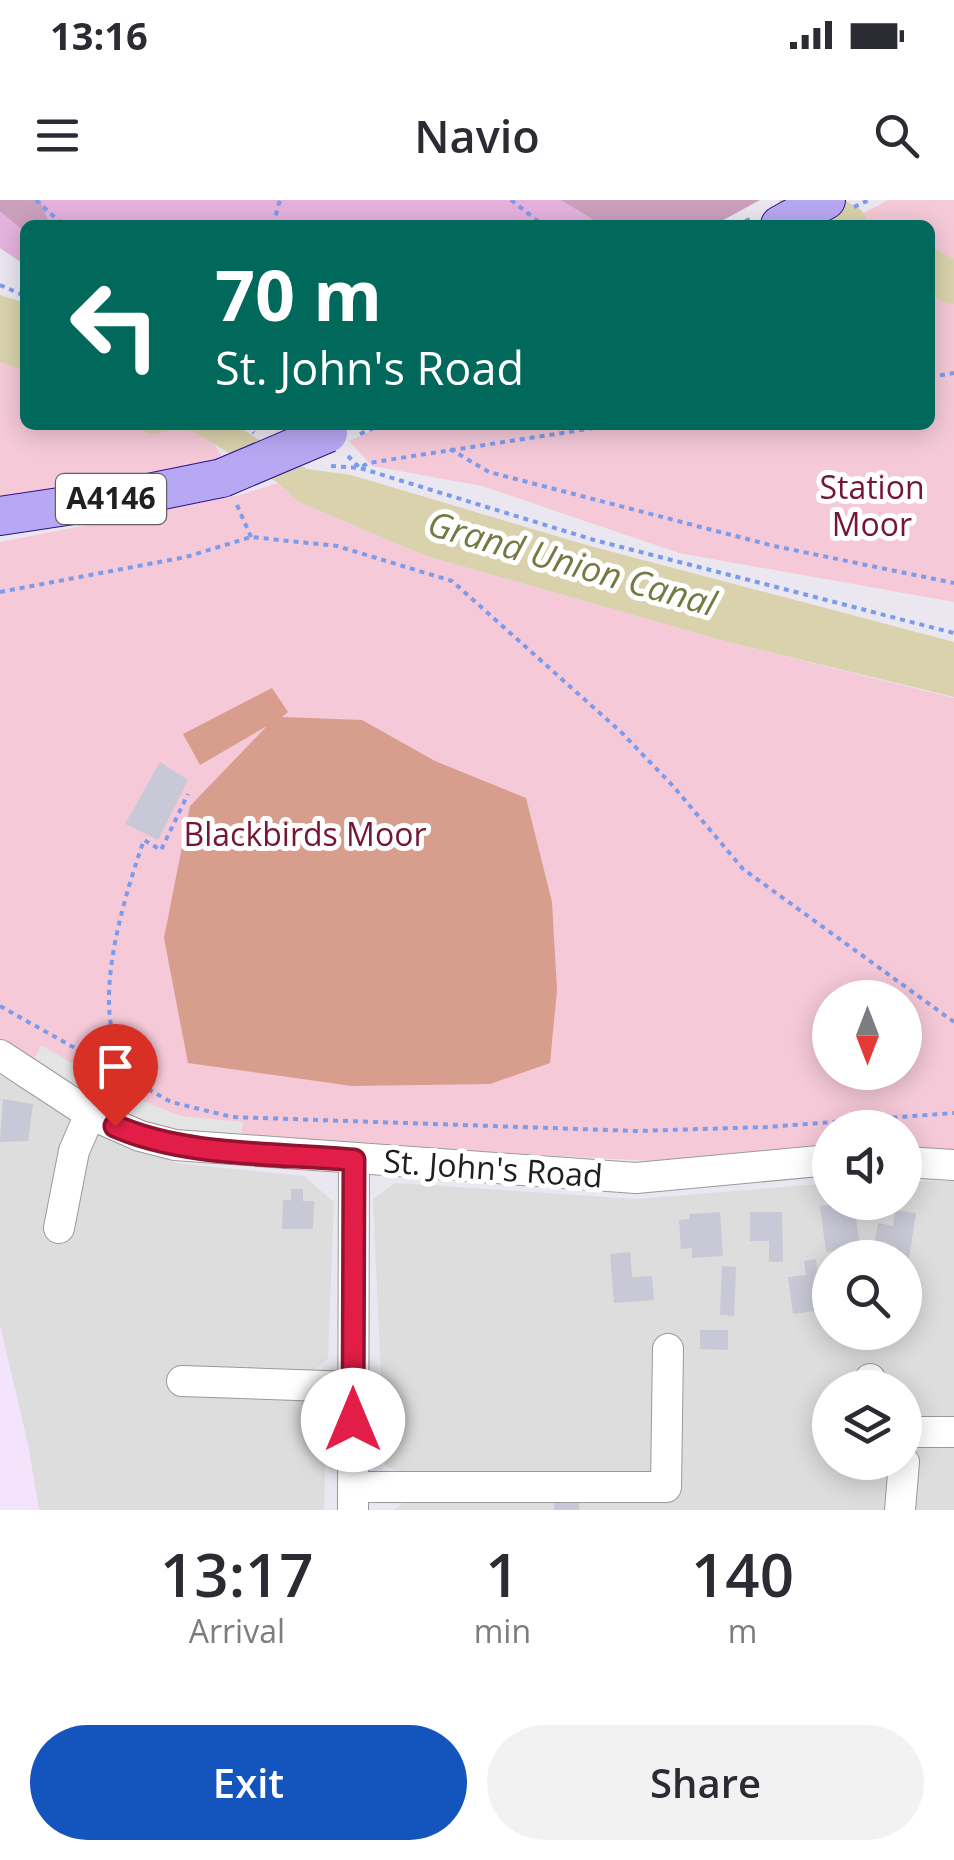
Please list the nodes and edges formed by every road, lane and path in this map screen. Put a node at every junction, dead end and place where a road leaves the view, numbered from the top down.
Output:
1 (36, 200) edge
2 (511, 200) edge
3 (870, 200) edge
4 (843, 202) edge
5 (58, 220) edge
6 (537, 220) edge
7 (768, 220) edge
8 (251, 430) edge
9 (580, 430) edge
10 (255, 434) dead end
11 (334, 441) edge
12 (450, 449) junction
13 (360, 468) junction
14 (229, 492) junction
15 (0, 516) edge
16 (251, 537) junction
17 (954, 583) edge
18 (0, 592) edge
19 (954, 633) edge
20 (188, 794) dead end
21 (0, 1006) edge
22 (954, 1022) edge
23 (1, 1058) edge
24 (131, 1081) junction
25 (954, 1113) edge
26 (90, 1114) junction
27 (354, 1160) junction
28 (812, 1162) edge
29 (922, 1163) edge
30 (954, 1165) edge
31 (59, 1228) dead end
32 (668, 1350) dead end
33 (182, 1381) dead end
34 (354, 1387) junction
35 (954, 1432) edge
36 (922, 1440) edge
37 (902, 1480) edge
38 (353, 1498) edge
39 (900, 1510) edge

1 - 5 path
2 - 6 path
3 - 4 path
4 - 7 main road
8 - 10 path
9 - 12 path
11 - 13 path
11 - 14 main road, A4146, bridge
12 - 13 path
12 - 17 path
13 - 19 path
14 - 15 main road, A4146
14 - 16 path
16 - 18 path
16 - 22 path
20 - 24 path
21 - 24 path
23 - 26 street, St. John's Road
24 - 25 path
26 - 27 street, St. John's Road
26 - 31 street
27 - 28 street, St. John's Road
27 - 34 street
29 - 30 street
32 - 38 street
33 - 34 street
34 - 38 street
35 - 36 street
37 - 39 street

